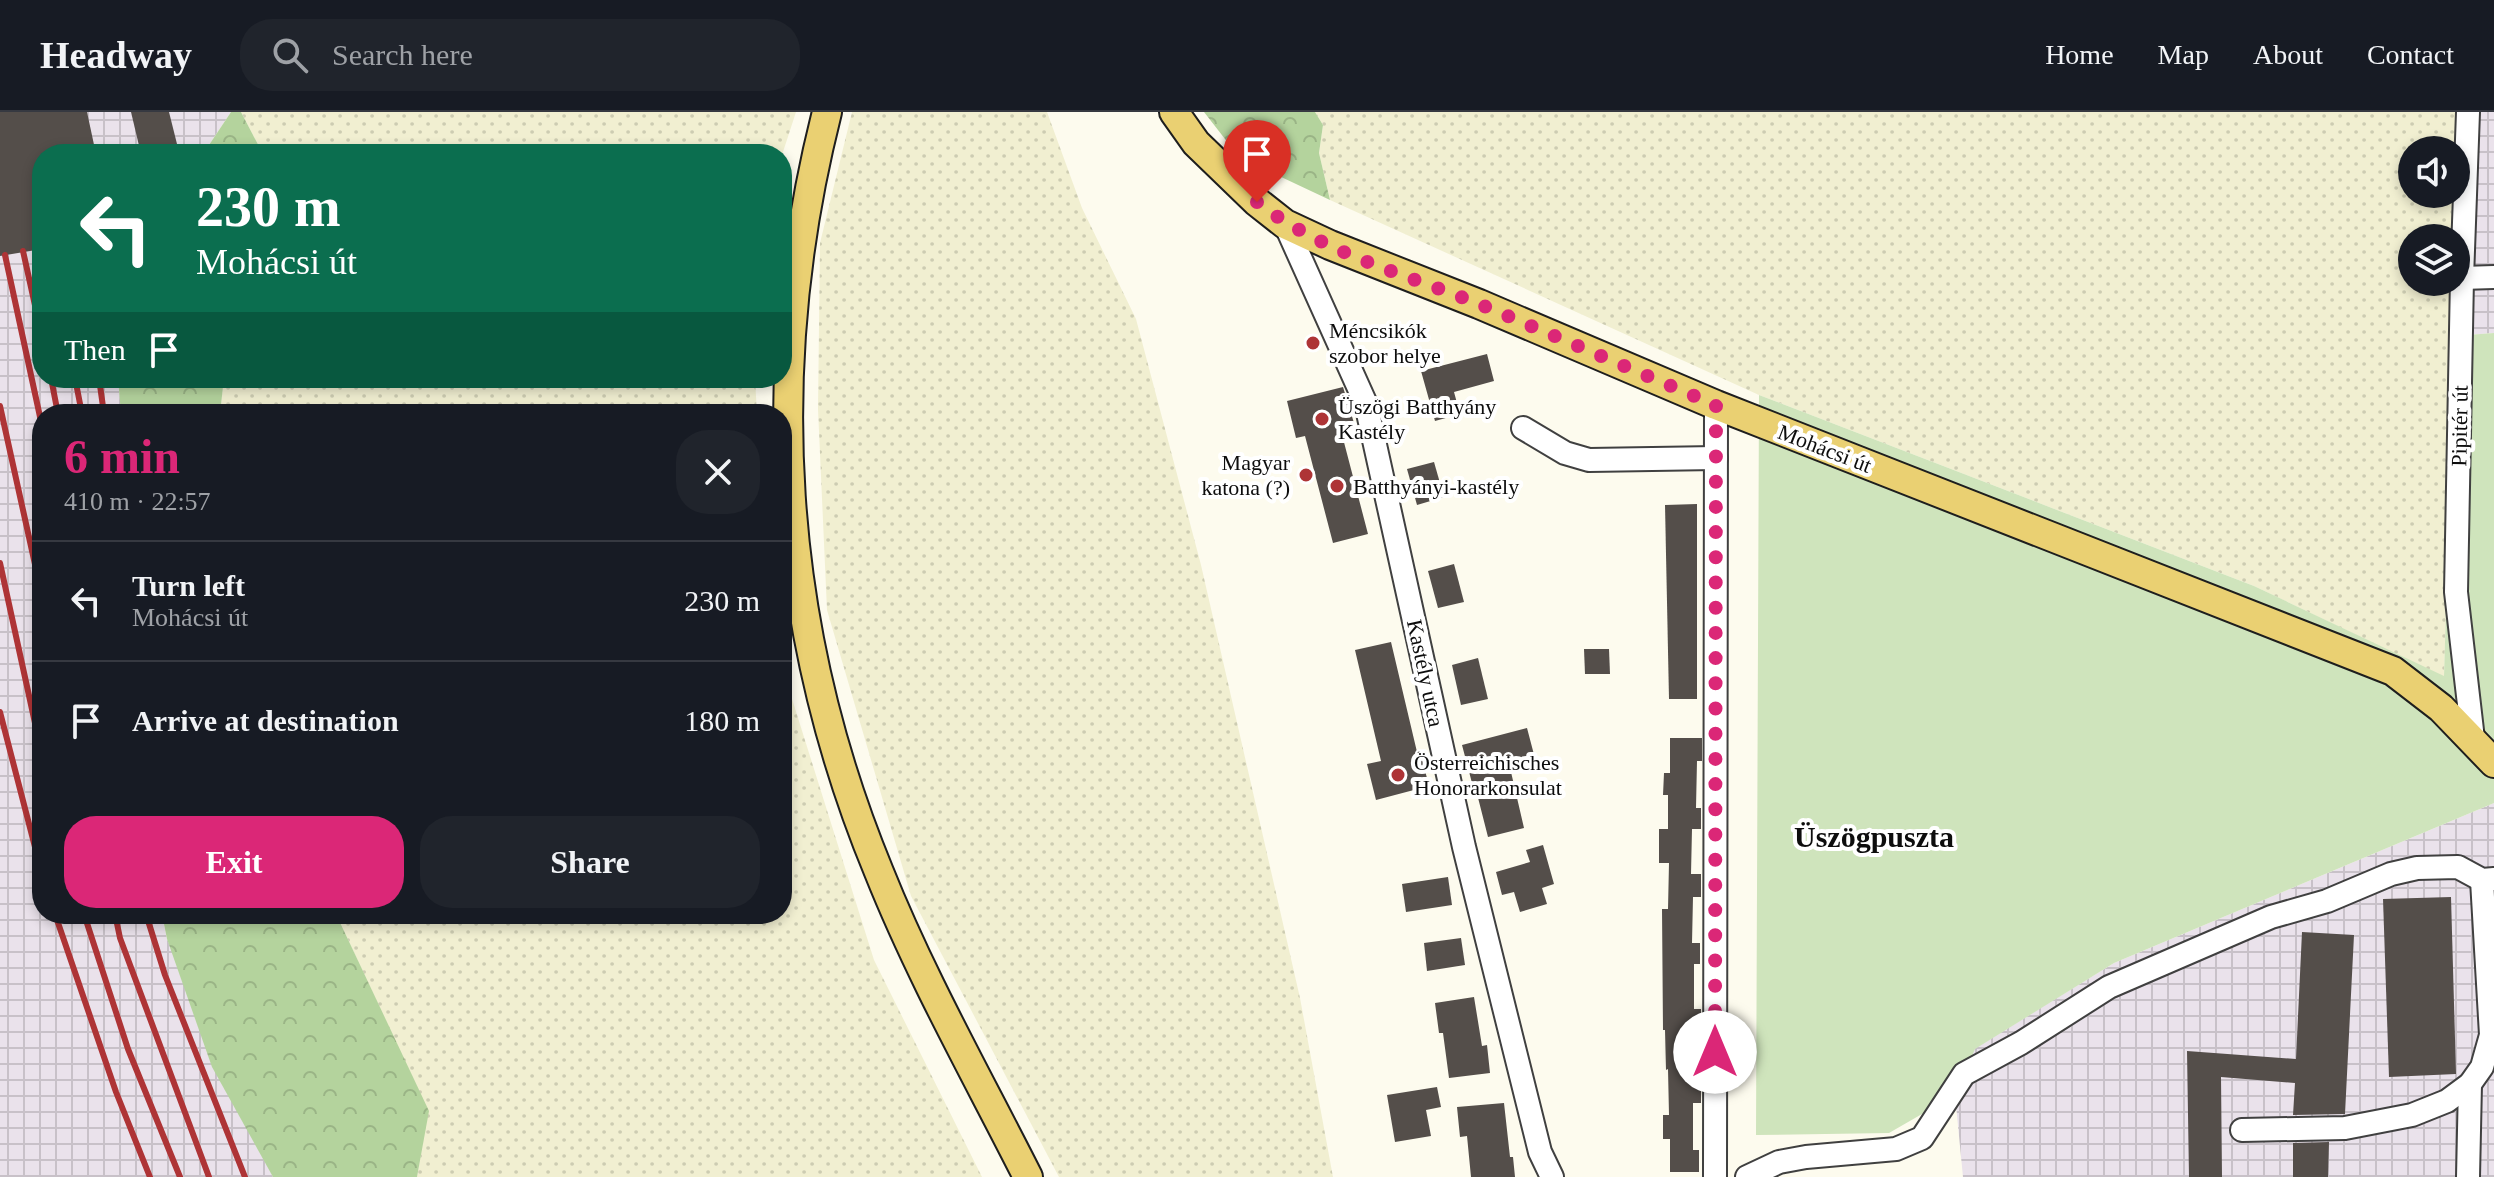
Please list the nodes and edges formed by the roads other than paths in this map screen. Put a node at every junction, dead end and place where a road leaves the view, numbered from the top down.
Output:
1 (827, 112) edge
2 (1174, 112) edge
3 (2468, 112) edge
4 (1285, 224) junction
5 (2464, 224) edge
6 (2494, 277) edge
7 (2470, 278) edge
8 (2462, 296) edge
9 (792, 333) edge
10 (1716, 405) junction
11 (1523, 428) dead end
12 (1716, 458) junction
13 (792, 529) edge
14 (2473, 739) junction
15 (2493, 762) edge
16 (2488, 879) edge
17 (2470, 1084) junction
18 (2242, 1130) dead end
19 (1028, 1177) edge
20 (1552, 1177) edge
21 (1715, 1177) edge
22 (1747, 1177) edge
23 (2468, 1177) edge

1 - 9 main road
2 - 4 main road, Mohácsi út
3 - 5 street, Pipitér út
4 - 10 main road, Mohácsi út
4 - 20 street, Kastély utca
6 - 7 street
8 - 14 street, Pipitér út
10 - 12 street
10 - 14 main road, Mohácsi út
11 - 12 street
12 - 21 street
13 - 19 main road
14 - 15 main road, Mohácsi út
16 - 17 street
16 - 22 street
17 - 18 street
17 - 23 street

